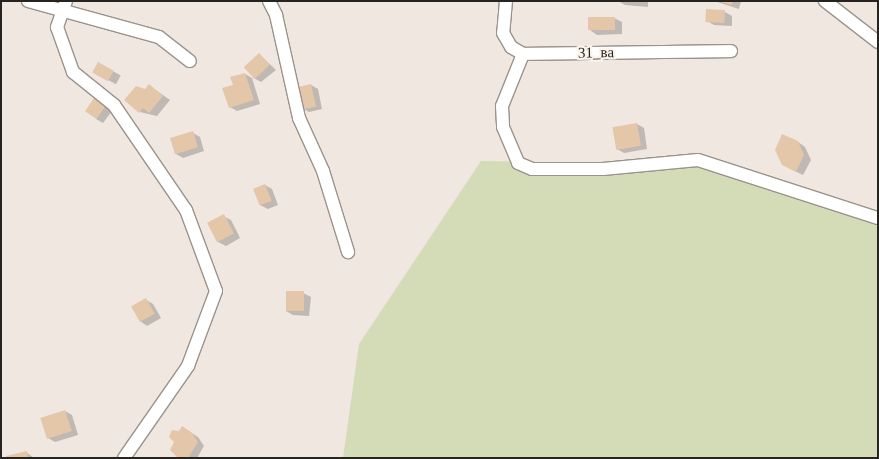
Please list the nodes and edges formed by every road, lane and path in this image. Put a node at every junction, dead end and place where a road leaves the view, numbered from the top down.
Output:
1 (28, 1) edge
2 (269, 1) edge
3 (506, 1) edge
4 (825, 1) edge
5 (64, 6) edge
6 (878, 42) edge
7 (731, 51) dead end
8 (523, 54) junction
9 (190, 61) dead end
10 (878, 218) edge
11 (348, 252) dead end
12 (124, 458) edge

1 - 5 street
2 - 11 street
3 - 8 street
4 - 6 street
5 - 9 street
5 - 12 street
7 - 8 street, 31_ва
8 - 10 street

